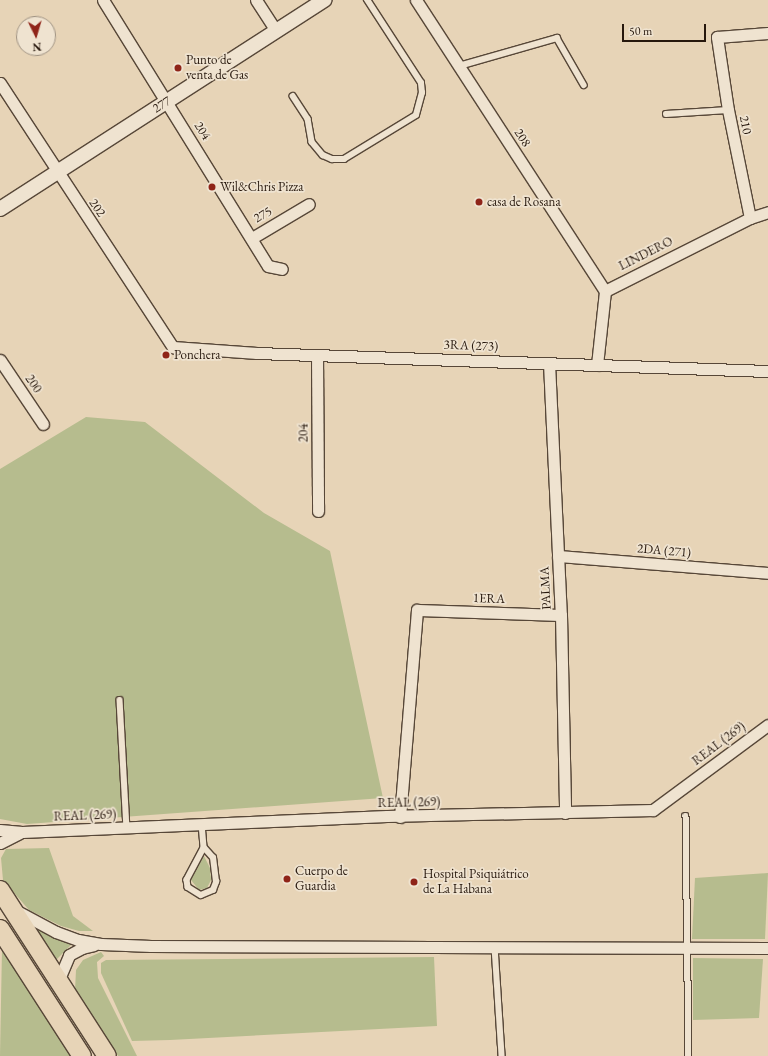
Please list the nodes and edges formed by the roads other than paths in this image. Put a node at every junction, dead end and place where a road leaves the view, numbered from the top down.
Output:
1 (103, 0) edge
2 (256, 0) edge
3 (324, 0) edge
4 (367, 0) edge
5 (416, 0) edge
6 (276, 32) junction
7 (768, 33) edge
8 (459, 66) junction
9 (0, 83) edge
10 (584, 85) dead end
11 (293, 96) dead end
12 (168, 101) junction
13 (728, 110) junction
14 (666, 114) dead end
15 (57, 173) junction
16 (309, 204) dead end
17 (0, 209) edge
18 (768, 212) edge
19 (750, 218) junction
20 (252, 238) junction
21 (282, 269) dead end
22 (605, 291) junction
23 (173, 347) joint
24 (317, 355) junction
25 (0, 360) edge
26 (550, 363) junction
27 (597, 365) junction
28 (768, 371) edge
29 (43, 424) dead end
30 (318, 511) dead end
31 (558, 556) junction
32 (768, 574) edge
33 (561, 615) junction
34 (120, 700) dead end
35 (768, 725) edge
36 (565, 813) junction
37 (686, 816) dead end
38 (400, 817) junction
39 (202, 824) junction
40 (127, 828) junction
41 (0, 830) edge
42 (22, 832) junction
43 (0, 843) edge
44 (204, 848) junction
45 (0, 890) edge
46 (13, 909) junction
47 (0, 929) edge
48 (102, 944) junction
49 (495, 947) junction
50 (688, 947) junction
51 (768, 948) edge
52 (59, 979) junction
53 (82, 1056) edge
54 (107, 1056) edge
55 (502, 1056) edge
56 (689, 1056) edge

1 - 12 street, 204
2 - 6 street
3 - 6 street, 277
4 - 11 lane
5 - 8 street, 208
6 - 12 street, 277
7 - 13 street, 210
8 - 10 lane
8 - 22 street, 208
9 - 15 street, 202
12 - 15 street, 277
12 - 20 street, 204
13 - 14 lane
13 - 19 street, 210
15 - 17 street, 277
15 - 23 street, 202
16 - 20 street, 275
18 - 19 street, LINDERO
19 - 22 street, LINDERO
20 - 21 street, 204
22 - 27 street
23 - 24 street, 3RA (273)
24 - 26 street, 3RA (273)
24 - 30 street, 204
25 - 29 street, 200
26 - 27 street, 3RA (273)
26 - 31 street, PALMA
27 - 28 street, 3RA (273)
31 - 32 street, 2DA (271)
31 - 33 street, PALMA
33 - 36 street, PALMA
33 - 38 street, 1ERA
34 - 40 lane
35 - 36 street, REAL (269)
36 - 38 street, REAL (269)
37 - 50 lane
38 - 39 street, REAL (269)
39 - 40 street, REAL (269)
39 - 44 lane
40 - 42 street, REAL (269)
41 - 42 street, REAL (269)
42 - 43 street, REAL (269)
44 - 44 lane
45 - 46 highway
46 - 48 street
46 - 52 highway
47 - 53 highway
48 - 49 street
48 - 52 street
49 - 50 street
49 - 55 lane
50 - 51 street
50 - 56 lane
52 - 54 highway

